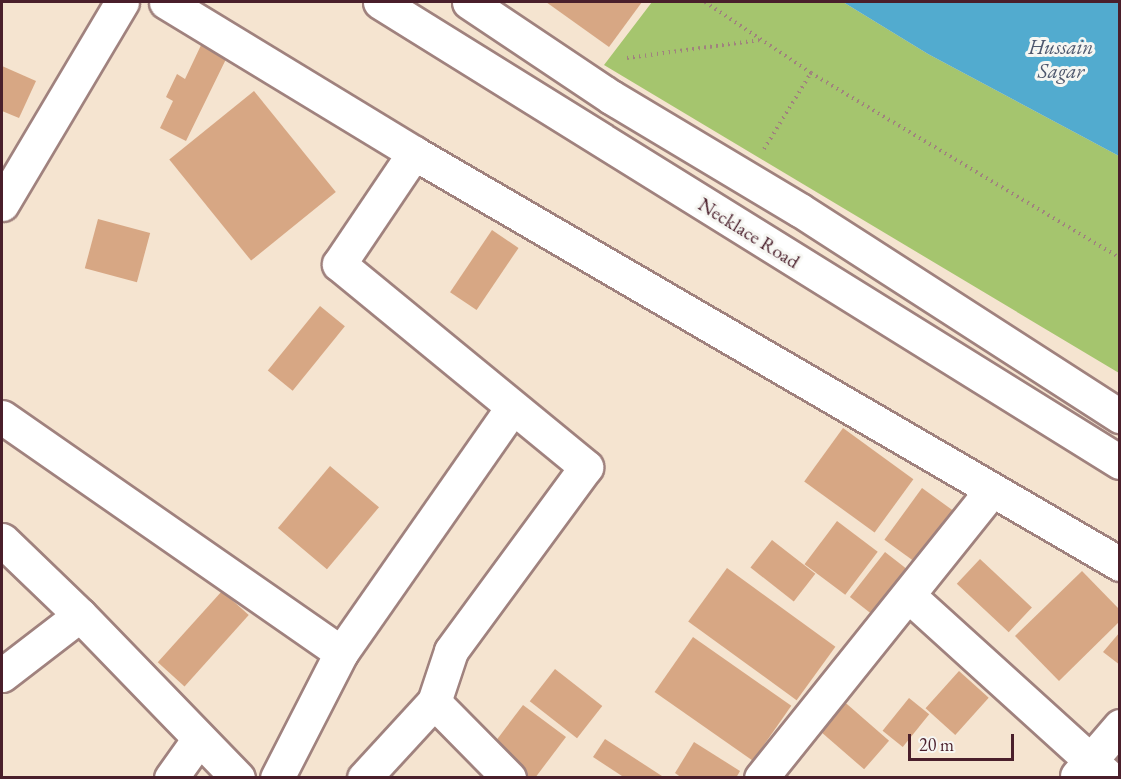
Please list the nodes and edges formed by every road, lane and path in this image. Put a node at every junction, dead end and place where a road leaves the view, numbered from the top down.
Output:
1 (122, 2) edge
2 (166, 2) edge
3 (380, 2) edge
4 (469, 2) edge
5 (705, 2) edge
6 (760, 40) junction
7 (627, 58) dead end
8 (811, 73) junction
9 (414, 153) junction
10 (746, 178) junction
11 (2, 204) edge
12 (1119, 258) edge
13 (512, 408) junction
14 (1119, 416) edge
15 (2, 417) edge
16 (1119, 462) edge
17 (990, 492) junction
18 (2, 540) edge
19 (1119, 564) edge
20 (909, 596) junction
21 (81, 615) junction
22 (341, 653) junction
23 (2, 675) edge
24 (434, 702) junction
25 (1119, 726) edge
26 (198, 740) junction
27 (1093, 772) edge
28 (171, 777) edge
29 (238, 777) edge
30 (277, 777) edge
31 (364, 777) edge
32 (508, 777) edge
33 (762, 777) edge

1 - 11 street
2 - 9 street
3 - 16 street, Necklace Road
4 - 10 street
5 - 6 path
6 - 7 path
6 - 8 path
8 - 10 path
8 - 12 path
9 - 13 street
9 - 17 street
10 - 14 street
13 - 22 street
13 - 24 street
15 - 22 street
17 - 19 street
17 - 20 street
18 - 21 street
20 - 27 street
20 - 33 street
21 - 23 street
21 - 26 street
22 - 30 street
24 - 31 street
24 - 32 street
25 - 27 street
26 - 28 street
26 - 29 street

